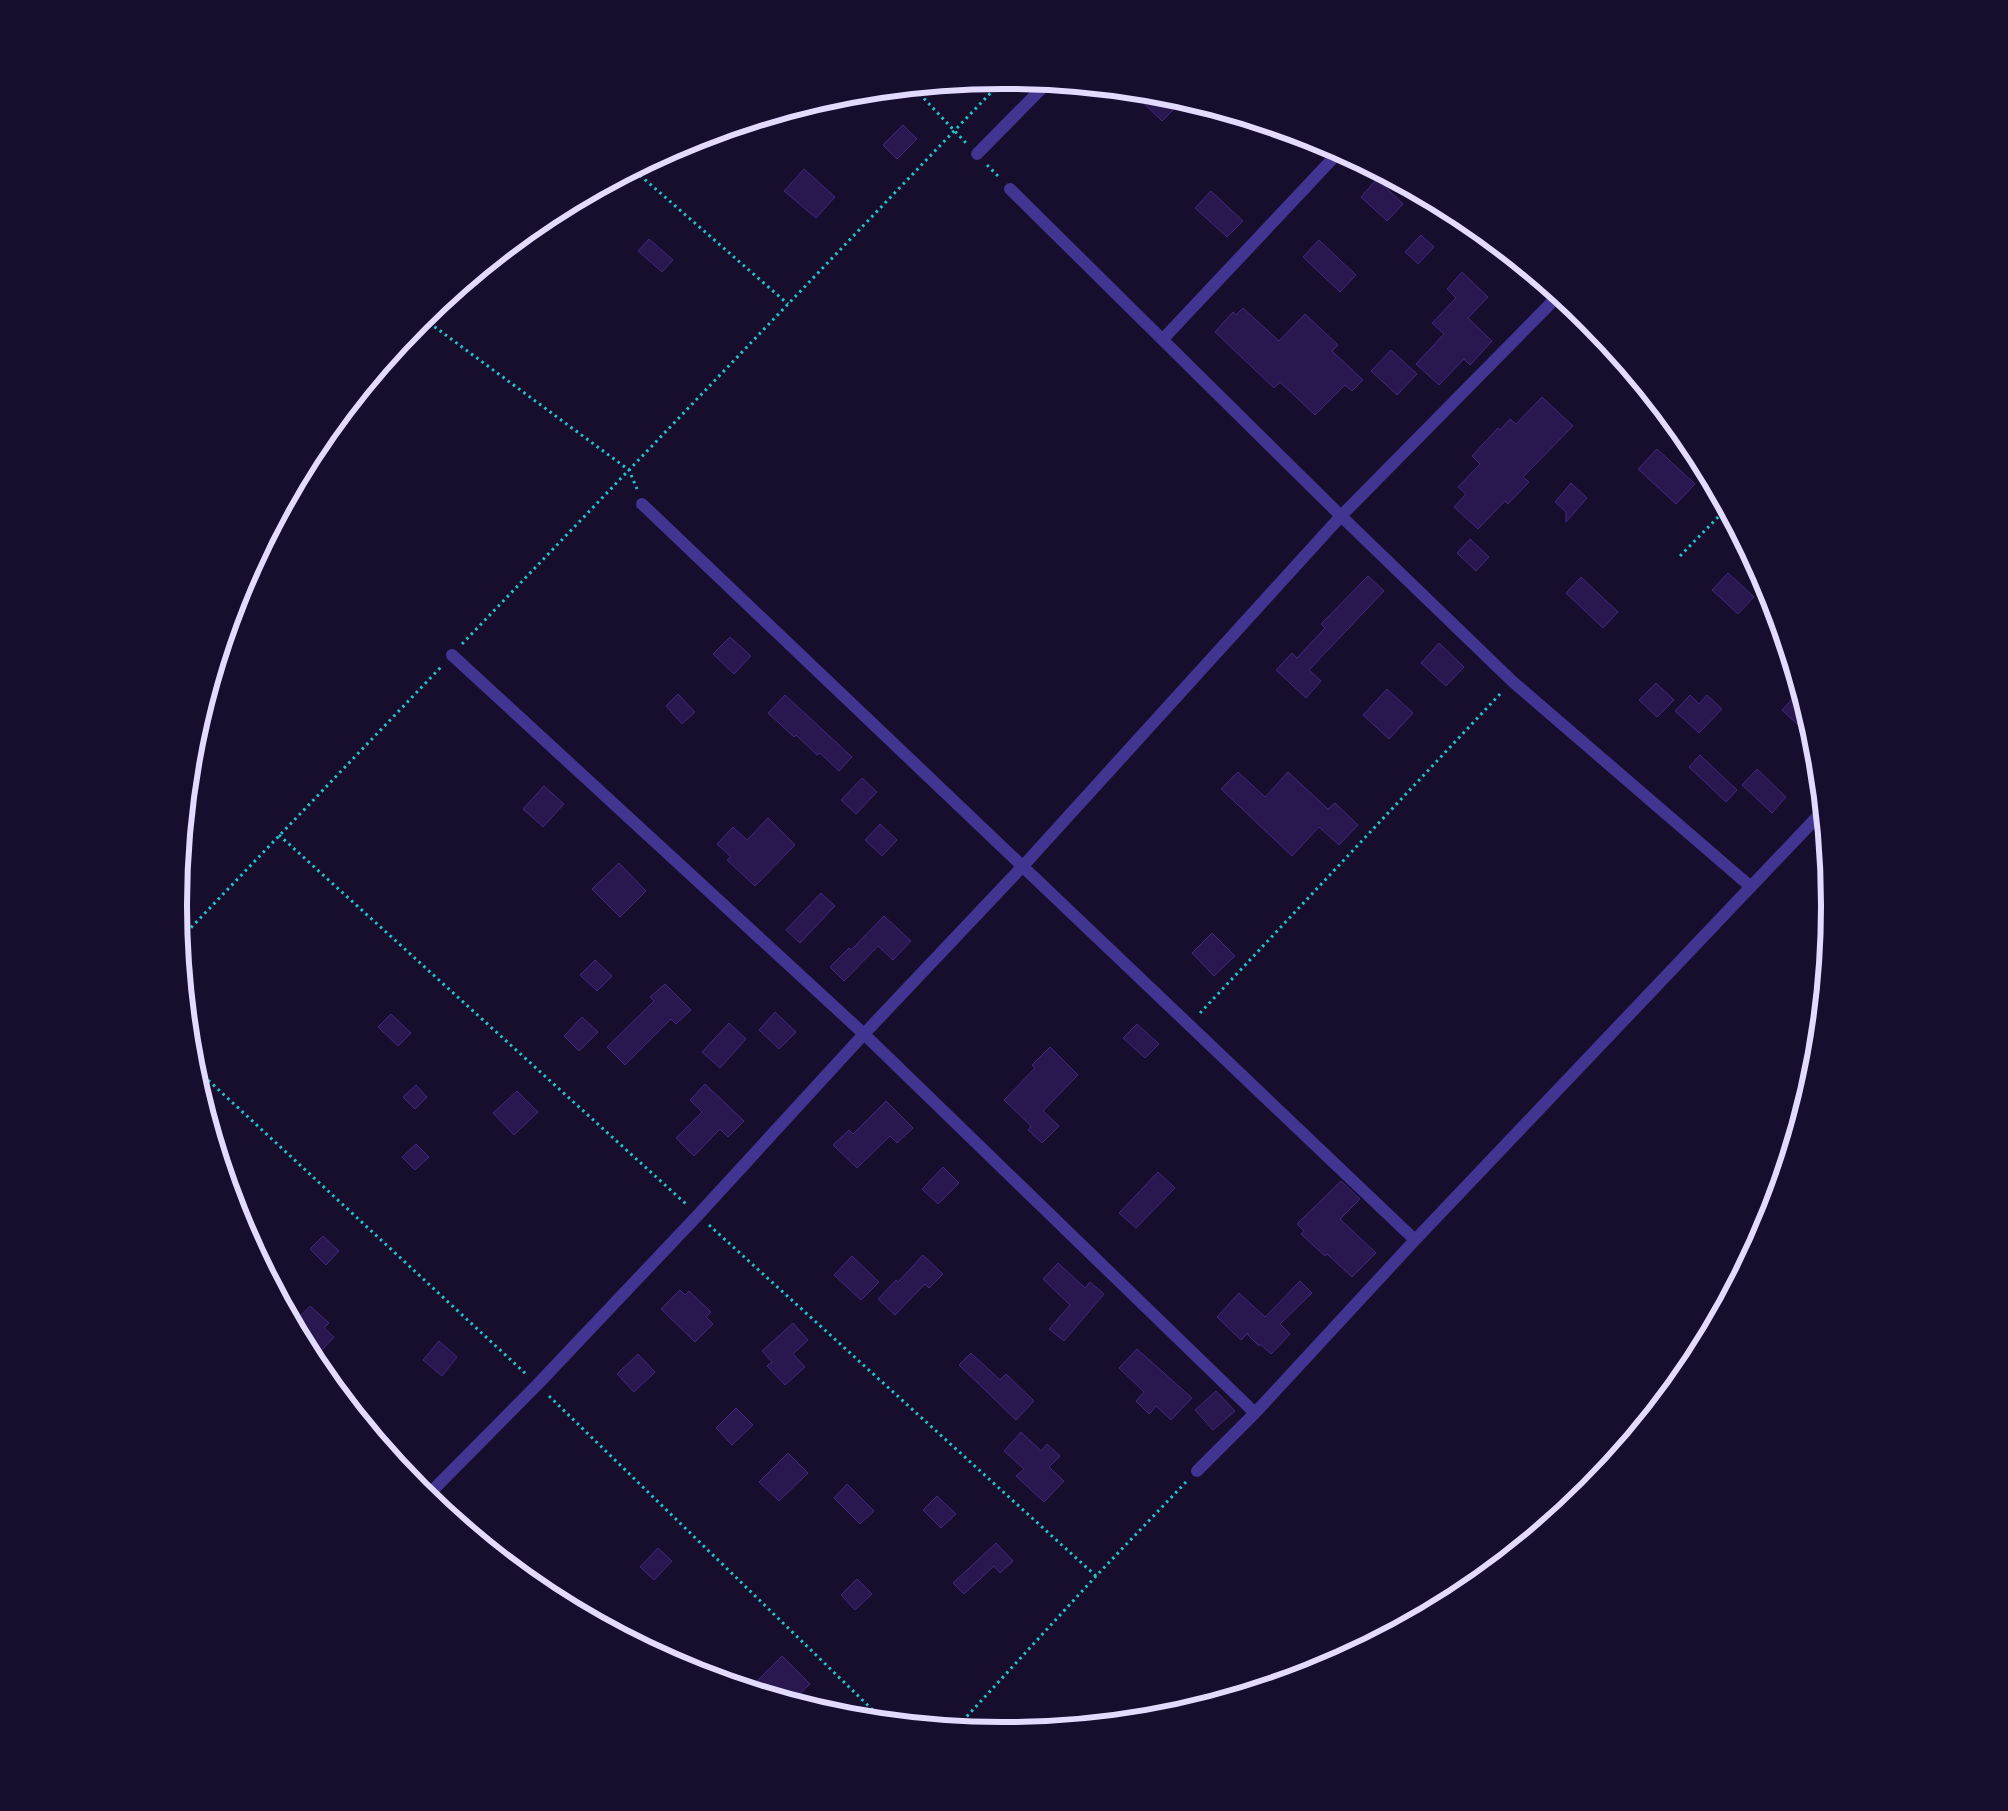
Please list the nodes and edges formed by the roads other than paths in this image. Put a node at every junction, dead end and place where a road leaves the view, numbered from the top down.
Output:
1 (1040, 90) edge
2 (977, 154) road end
3 (1333, 158) edge
4 (1010, 189) road end
5 (1554, 301) edge
6 (1164, 339) junction
7 (642, 504) road end
8 (1341, 516) junction
9 (452, 655) road end
10 (1816, 818) edge
11 (1023, 866) junction
12 (1751, 887) junction
13 (864, 1034) junction
14 (1416, 1240) junction
15 (1255, 1413) junction
16 (1197, 1471) road end
17 (433, 1490) edge

1 - 2 street
3 - 6 street
4 - 6 street
5 - 8 street
6 - 8 street
7 - 11 street
8 - 11 street
8 - 12 street
9 - 13 street
10 - 12 street
11 - 13 street
11 - 14 street
12 - 14 street
13 - 15 street
13 - 17 street
14 - 15 street
15 - 16 street

